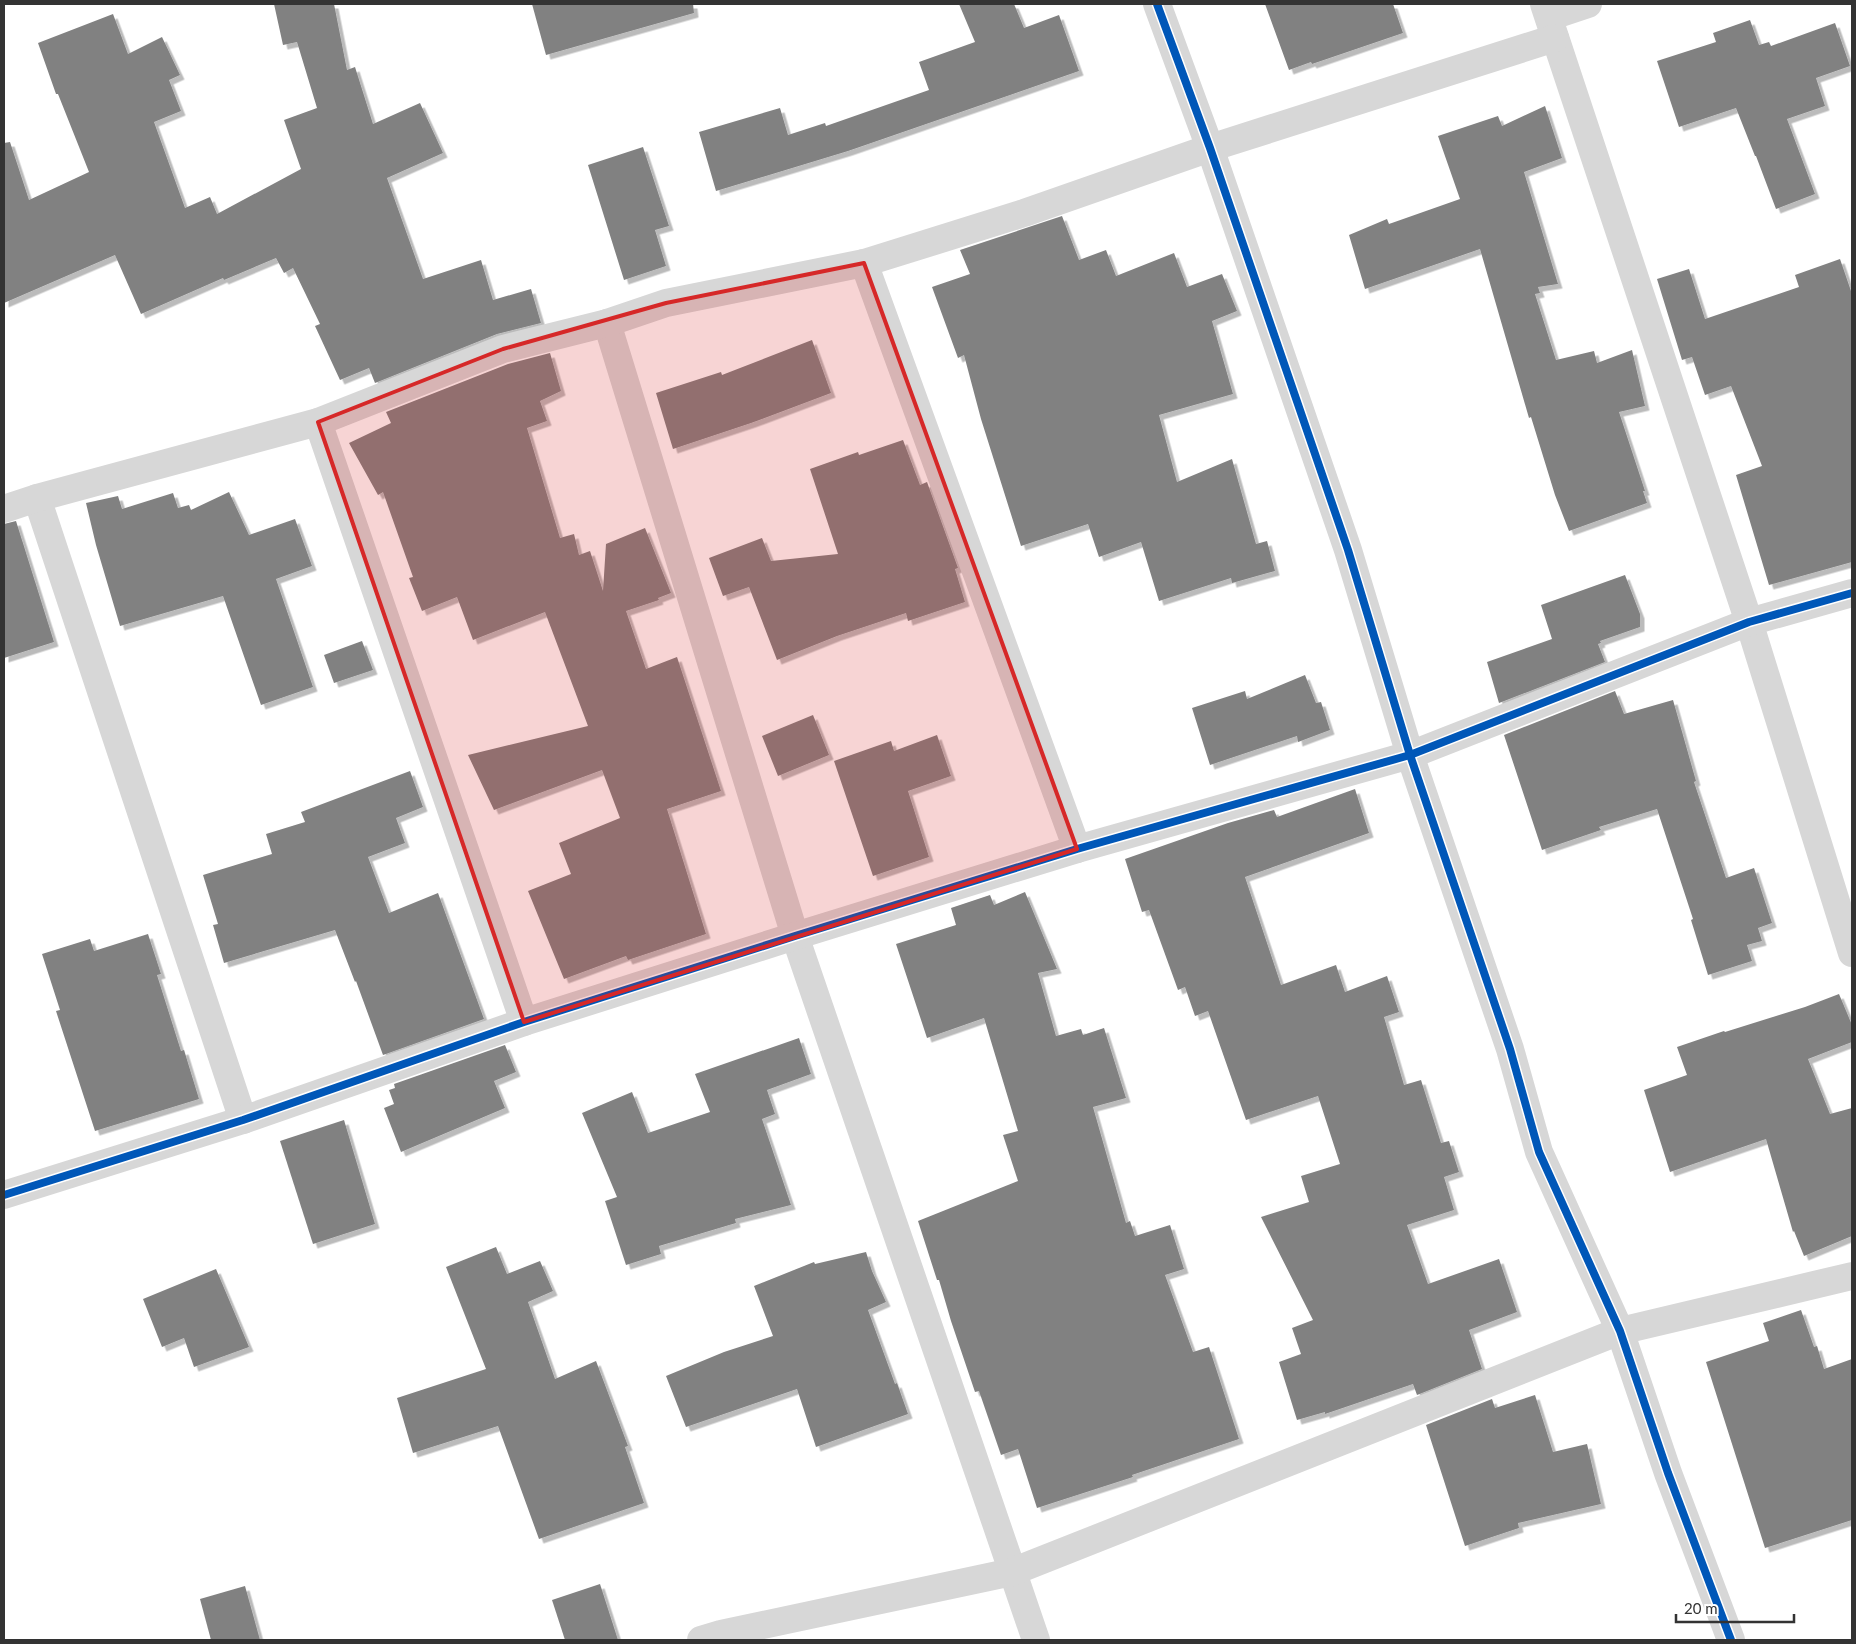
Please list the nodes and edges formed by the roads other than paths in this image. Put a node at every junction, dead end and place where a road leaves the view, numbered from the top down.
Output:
1 (1158, 4) edge
2 (1588, 4) edge
3 (1549, 20) edge
4 (1210, 148) junction
5 (864, 263) junction
6 (607, 323) junction
7 (318, 422) junction
8 (37, 498) junction
9 (4, 509) edge
10 (1852, 593) edge
11 (1749, 622) junction
12 (1410, 754) junction
13 (1077, 849) junction
14 (795, 936) junction
15 (1852, 953) edge
16 (524, 1022) junction
17 (243, 1120) junction
18 (4, 1195) edge
19 (1852, 1276) edge
20 (1620, 1331) junction
21 (1012, 1572) junction
22 (701, 1640) edge
23 (1036, 1640) edge
24 (1731, 1640) edge

1 - 4 street
2 - 3 street
3 - 4 street
3 - 11 street
4 - 5 street
4 - 12 street
5 - 6 street
5 - 13 street
6 - 7 street
6 - 14 street
7 - 8 street
7 - 16 street
8 - 9 street
8 - 17 street
10 - 11 street
11 - 12 street
11 - 15 street
12 - 13 street
12 - 20 street
13 - 14 street
14 - 16 street
14 - 21 street
16 - 17 street
17 - 18 street
19 - 20 street
20 - 21 street
20 - 24 street
21 - 22 street
21 - 23 street

